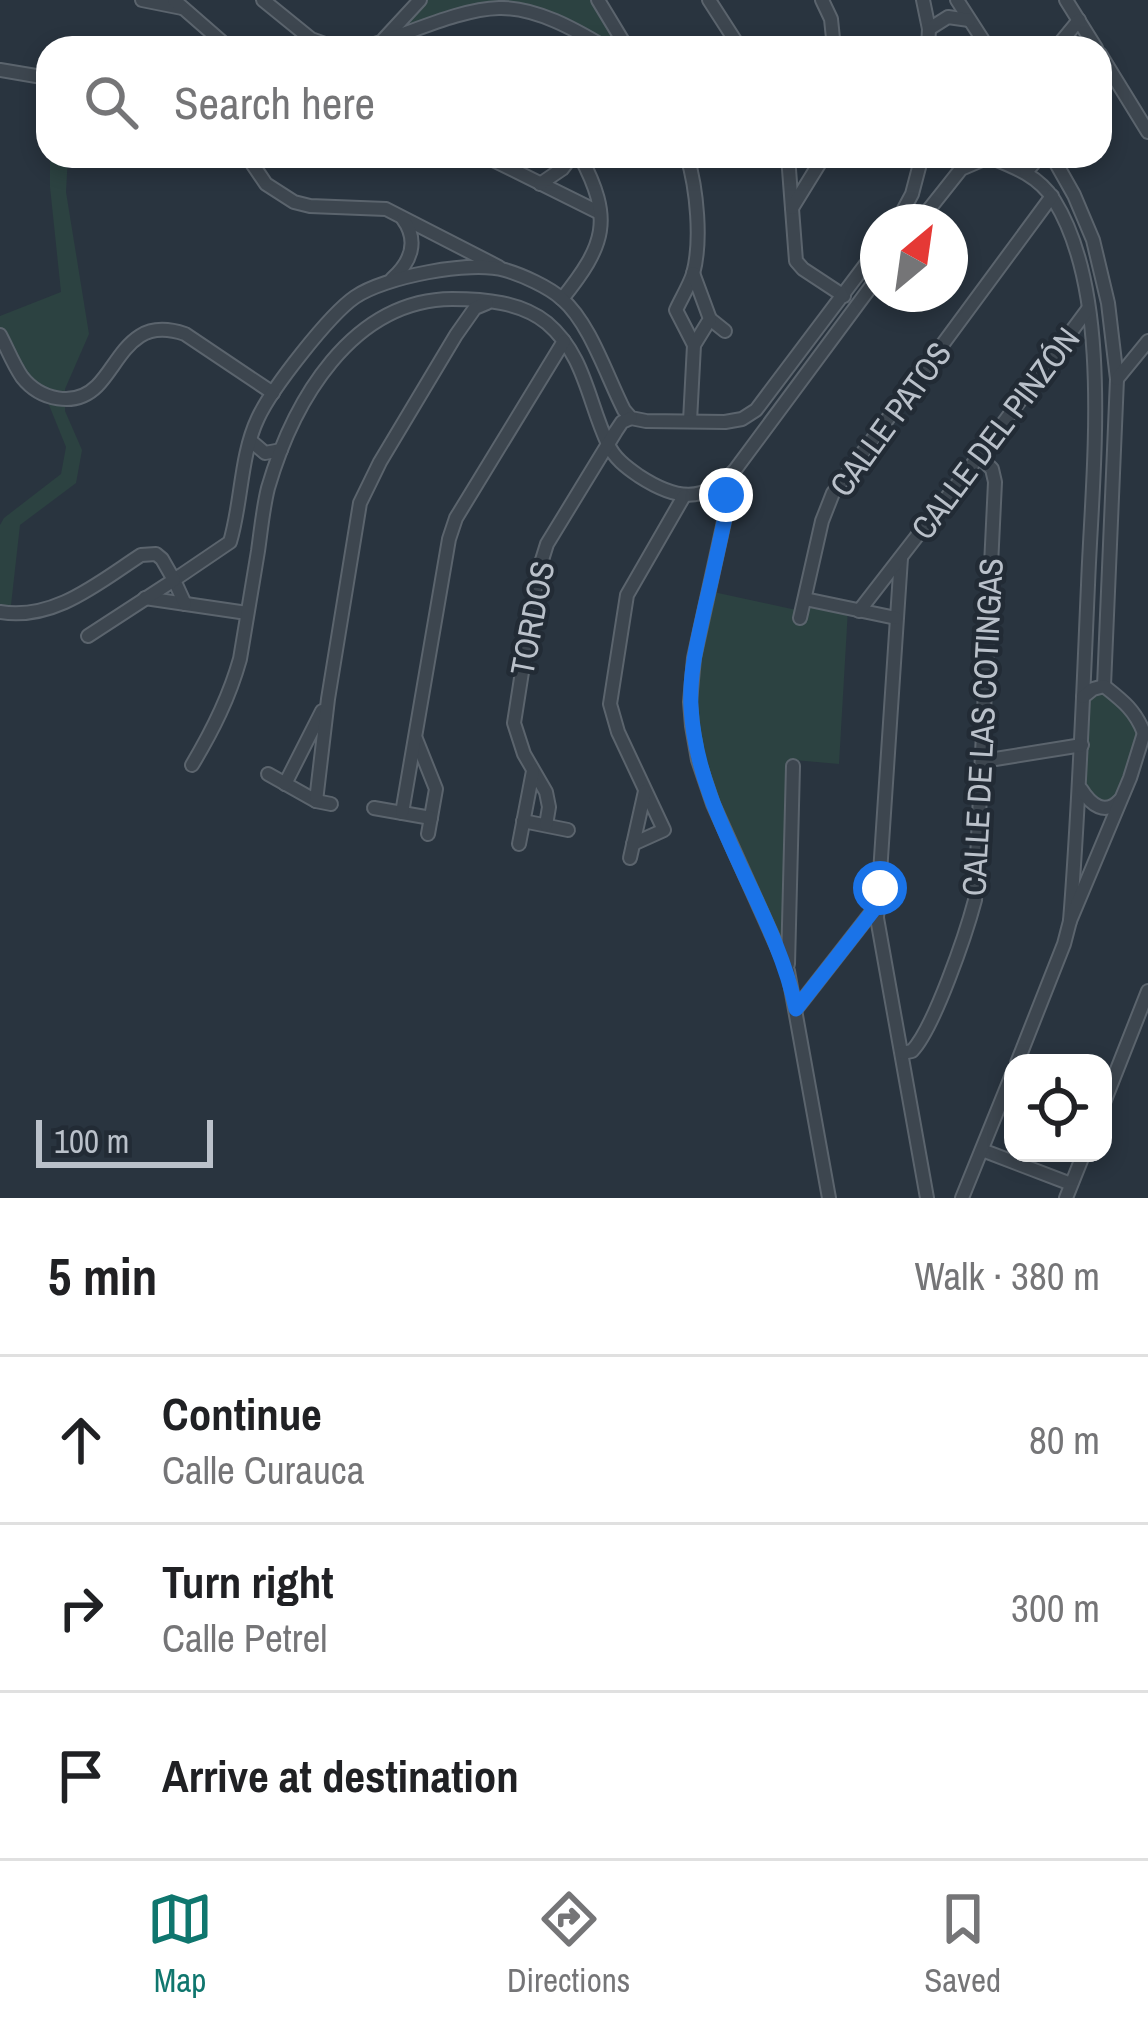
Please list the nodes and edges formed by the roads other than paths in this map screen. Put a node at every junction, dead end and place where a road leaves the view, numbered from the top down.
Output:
1 (142, 0) edge
2 (263, 0) edge
3 (419, 0) edge
4 (598, 0) edge
5 (709, 0) edge
6 (822, 0) edge
7 (923, 0) edge
8 (957, 0) edge
9 (1066, 0) edge
10 (179, 4) edge
11 (970, 20) junction
12 (1079, 20) junction
13 (929, 29) junction
14 (216, 36) edge
15 (307, 36) edge
16 (387, 36) edge
17 (400, 36) edge
18 (582, 36) edge
19 (620, 36) edge
20 (732, 36) edge
21 (832, 36) edge
22 (929, 36) edge
23 (980, 36) edge
24 (1066, 36) edge
25 (1089, 36) edge
26 (0, 70) edge
27 (1112, 74) edge
28 (36, 77) edge
29 (1148, 132) edge
30 (255, 168) edge
31 (509, 168) edge
32 (563, 168) edge
33 (583, 168) edge
34 (690, 168) edge
35 (789, 168) edge
36 (817, 168) edge
37 (919, 168) edge
38 (964, 168) edge
39 (1016, 168) edge
40 (1030, 168) edge
41 (1059, 168) edge
42 (1026, 172) junction
43 (540, 184) junction
44 (1052, 196) junction
45 (907, 204) edge
46 (934, 204) edge
47 (791, 209) junction
48 (399, 214) junction
49 (600, 214) junction
50 (506, 270) junction
51 (693, 273) junction
52 (860, 273) edge
53 (525, 279) junction
54 (392, 280) junction
55 (844, 296) junction
56 (441, 299) junction
57 (562, 299) junction
58 (860, 301) edge
59 (494, 302) junction
60 (518, 307) junction
61 (1088, 309) junction
62 (706, 325) junction
63 (725, 331) dead end
64 (0, 334) edge
65 (456, 335) junction
66 (564, 341) junction
67 (1148, 341) edge
68 (694, 346) junction
69 (1117, 379) junction
70 (273, 393) junction
71 (631, 418) junction
72 (690, 421) junction
73 (251, 441) junction
74 (608, 446) junction
75 (281, 450) junction
76 (980, 457) junction
77 (720, 486) junction
78 (684, 496) junction
79 (230, 542) junction
80 (257, 555) junction
81 (901, 558) junction
82 (174, 580) junction
83 (145, 598) junction
84 (805, 599) junction
85 (185, 604) junction
86 (859, 611) junction
87 (0, 612) edge
88 (248, 614) junction
89 (800, 618) dead end
90 (896, 619) junction
91 (88, 636) dead end
92 (1104, 686) junction
93 (1084, 697) junction
94 (328, 700) junction
95 (1142, 713) edge
96 (1146, 733) edge
97 (416, 738) junction
98 (1082, 745) junction
99 (983, 761) junction
100 (192, 765) dead end
101 (793, 766) dead end
102 (533, 770) junction
103 (268, 774) dead end
104 (285, 784) junction
105 (1080, 788) junction
106 (645, 790) junction
107 (1120, 800) junction
108 (316, 801) junction
109 (331, 804) dead end
110 (374, 808) dead end
111 (402, 813) junction
112 (430, 818) junction
113 (524, 820) junction
114 (546, 825) junction
115 (568, 830) dead end
116 (428, 834) dead end
117 (519, 844) dead end
118 (879, 903) junction
119 (1070, 921) junction
120 (788, 971) junction
121 (1148, 991) edge
122 (796, 1009) junction
123 (902, 1054) junction
124 (1020, 1054) edge
125 (1112, 1082) edge
126 (1004, 1095) edge
127 (982, 1150) junction
128 (1080, 1162) edge
129 (1069, 1191) edge
130 (829, 1198) edge
131 (927, 1198) edge
132 (962, 1198) edge

1 - 10 street
2 - 15 street
3 - 16 street
4 - 19 street
5 - 20 street
6 - 21 street
7 - 13 street
8 - 11 street
9 - 12 street
10 - 14 street
11 - 13 street
11 - 23 street
12 - 24 street
12 - 25 street
13 - 22 street
17 - 18 street
26 - 28 street
27 - 29 street
30 - 48 street
31 - 43 street
32 - 43 street
33 - 49 street
34 - 51 street
35 - 47 street
36 - 47 street
37 - 45 street
38 - 46 street
39 - 42 street
40 - 42 street
41 - 69 street
42 - 44 street
43 - 49 street
44 - 61 street
44 - 84 street, CALLE PATOS
47 - 55 street
48 - 50 street
48 - 54 street
49 - 57 street
50 - 53 street
50 - 54 street
51 - 62 street
51 - 68 street
52 - 55 street
53 - 57 street
53 - 60 street
54 - 70 street
55 - 72 street
56 - 59 street
56 - 65 street
56 - 75 street
57 - 71 street
58 - 77 street
59 - 60 street
59 - 65 street
60 - 66 street
61 - 76 street, CALLE DEL PINZÓN
61 - 93 street
62 - 63 street
62 - 68 street
64 - 70 street
65 - 94 street
66 - 74 street
66 - 97 street
67 - 69 street
68 - 72 street
69 - 92 street
70 - 73 street
71 - 72 street
71 - 74 street, TORDOS
73 - 75 street
73 - 79 street
74 - 78 street
74 - 102 street, TORDOS
75 - 80 street
76 - 81 street, CALLE DEL PINZÓN
76 - 99 street, CALLE DE LAS COTINGAS
77 - 78 street
77 - 120 street
78 - 106 street
79 - 80 street
79 - 82 street
80 - 88 street
81 - 86 street, CALLE DEL PINZÓN
81 - 90 street, CALLE DEL PINZÓN
82 - 83 street
82 - 85 street
82 - 87 street
83 - 85 street
83 - 91 street
84 - 86 street
84 - 89 street, CALLE PATOS
85 - 88 street
86 - 90 street
88 - 100 street
90 - 118 street, CALLE DEL PINZÓN
92 - 93 street
92 - 95 street
93 - 98 street
94 - 104 street
94 - 108 street
95 - 96 street
96 - 107 street
97 - 111 street
97 - 112 street
98 - 99 street
98 - 105 street
99 - 123 street, CALLE DE LAS COTINGAS
101 - 120 street
102 - 113 street, TORDOS
102 - 114 street, TORDOS
103 - 104 street
104 - 108 street
105 - 107 street
105 - 119 street
106 - 106 street
107 - 119 street
108 - 109 street
110 - 111 street
111 - 112 street
112 - 116 street
113 - 114 street
113 - 117 street, TORDOS
114 - 115 street
118 - 122 street
118 - 123 street, CALLE DEL PINZÓN
119 - 124 street
120 - 122 street
121 - 125 street
122 - 130 street
123 - 131 street, CALLE DEL PINZÓN
126 - 127 street
127 - 129 street
127 - 132 street
128 - 129 street

